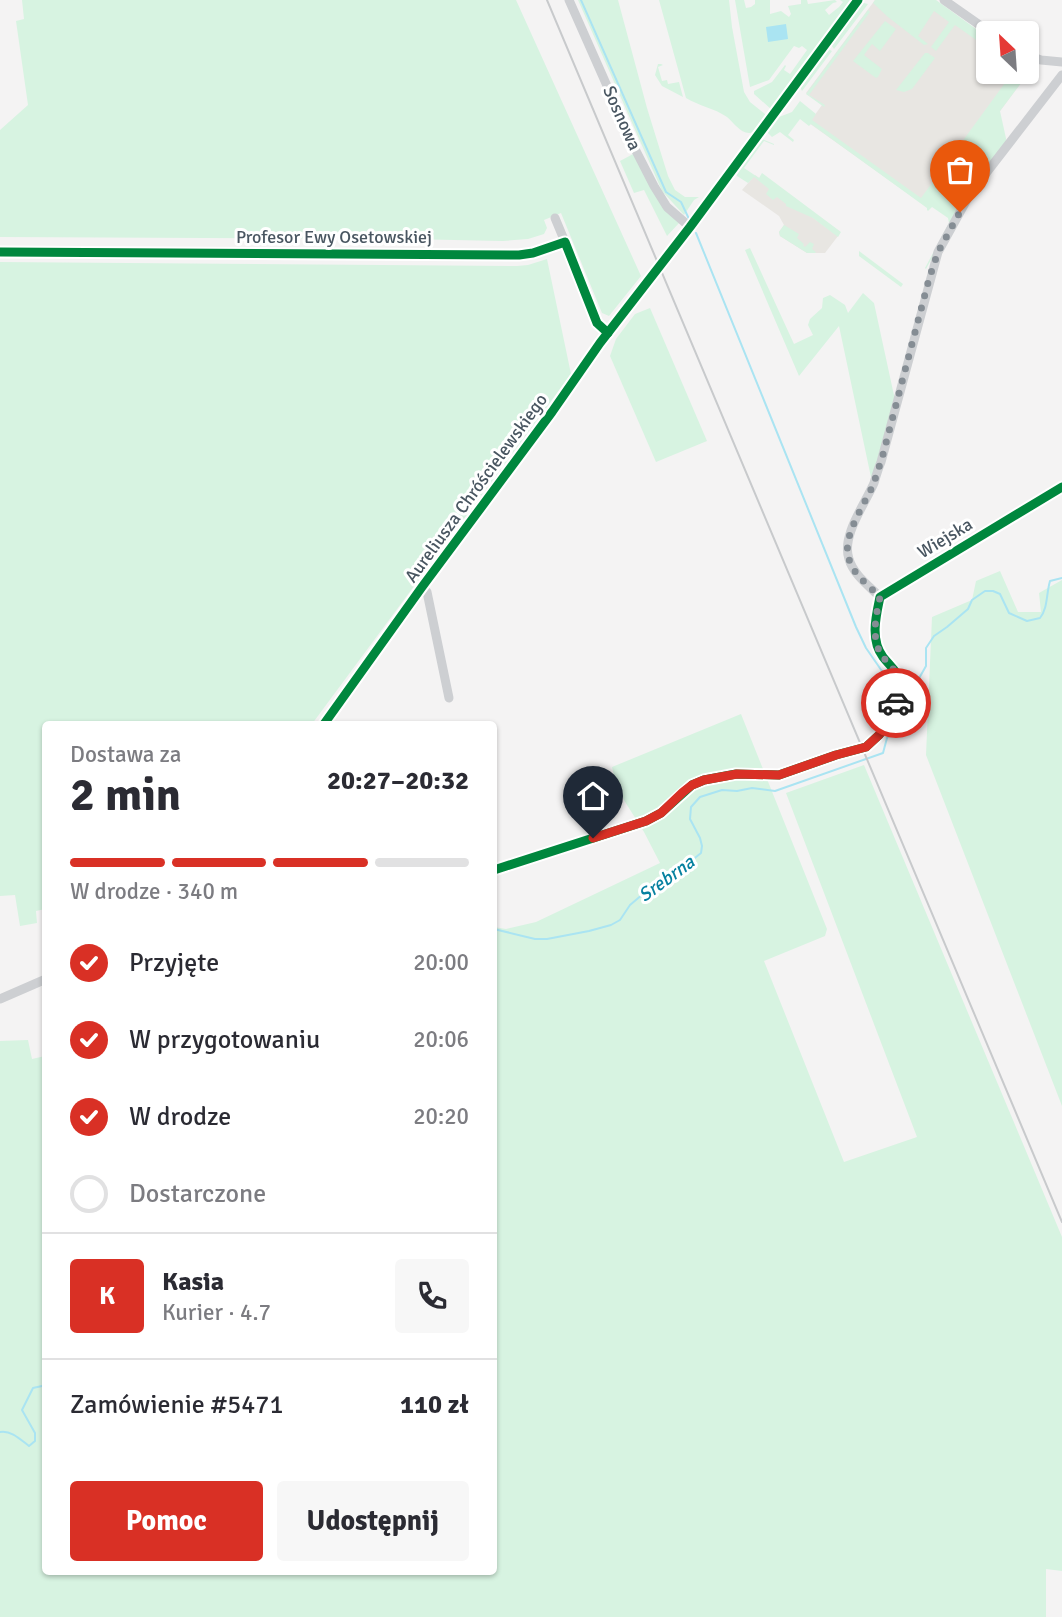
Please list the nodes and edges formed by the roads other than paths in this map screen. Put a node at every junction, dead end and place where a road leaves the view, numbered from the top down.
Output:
1 (569, 0) edge
2 (858, 0) edge
3 (944, 0) edge
4 (976, 22) edge
5 (1040, 60) edge
6 (1062, 62) edge
7 (1062, 75) edge
8 (555, 218) dead end
9 (690, 227) junction
10 (565, 242) junction
11 (0, 252) edge
12 (669, 253) tunnel mouth
13 (655, 271) tunnel mouth
14 (608, 333) junction
15 (1062, 486) edge
16 (422, 587) junction
17 (880, 597) junction
18 (449, 698) dead end
19 (326, 721) edge
20 (497, 869) edge
21 (42, 981) edge
22 (0, 999) edge

1 - 9 street, Sosnowa
2 - 9 street
3 - 4 street
5 - 6 street
7 - 17 street
8 - 10 street
9 - 12 street
10 - 11 street, Profesor Ewy Osetowskiej
10 - 14 street
13 - 14 street, Aureliusza Chróścielewskiego
14 - 16 street, Aureliusza Chróścielewskiego
15 - 17 street, Wiejska
16 - 18 street, Aureliusza Chróścielewskiego
16 - 19 street, Aureliusza Chróścielewskiego
17 - 20 street
21 - 22 street

